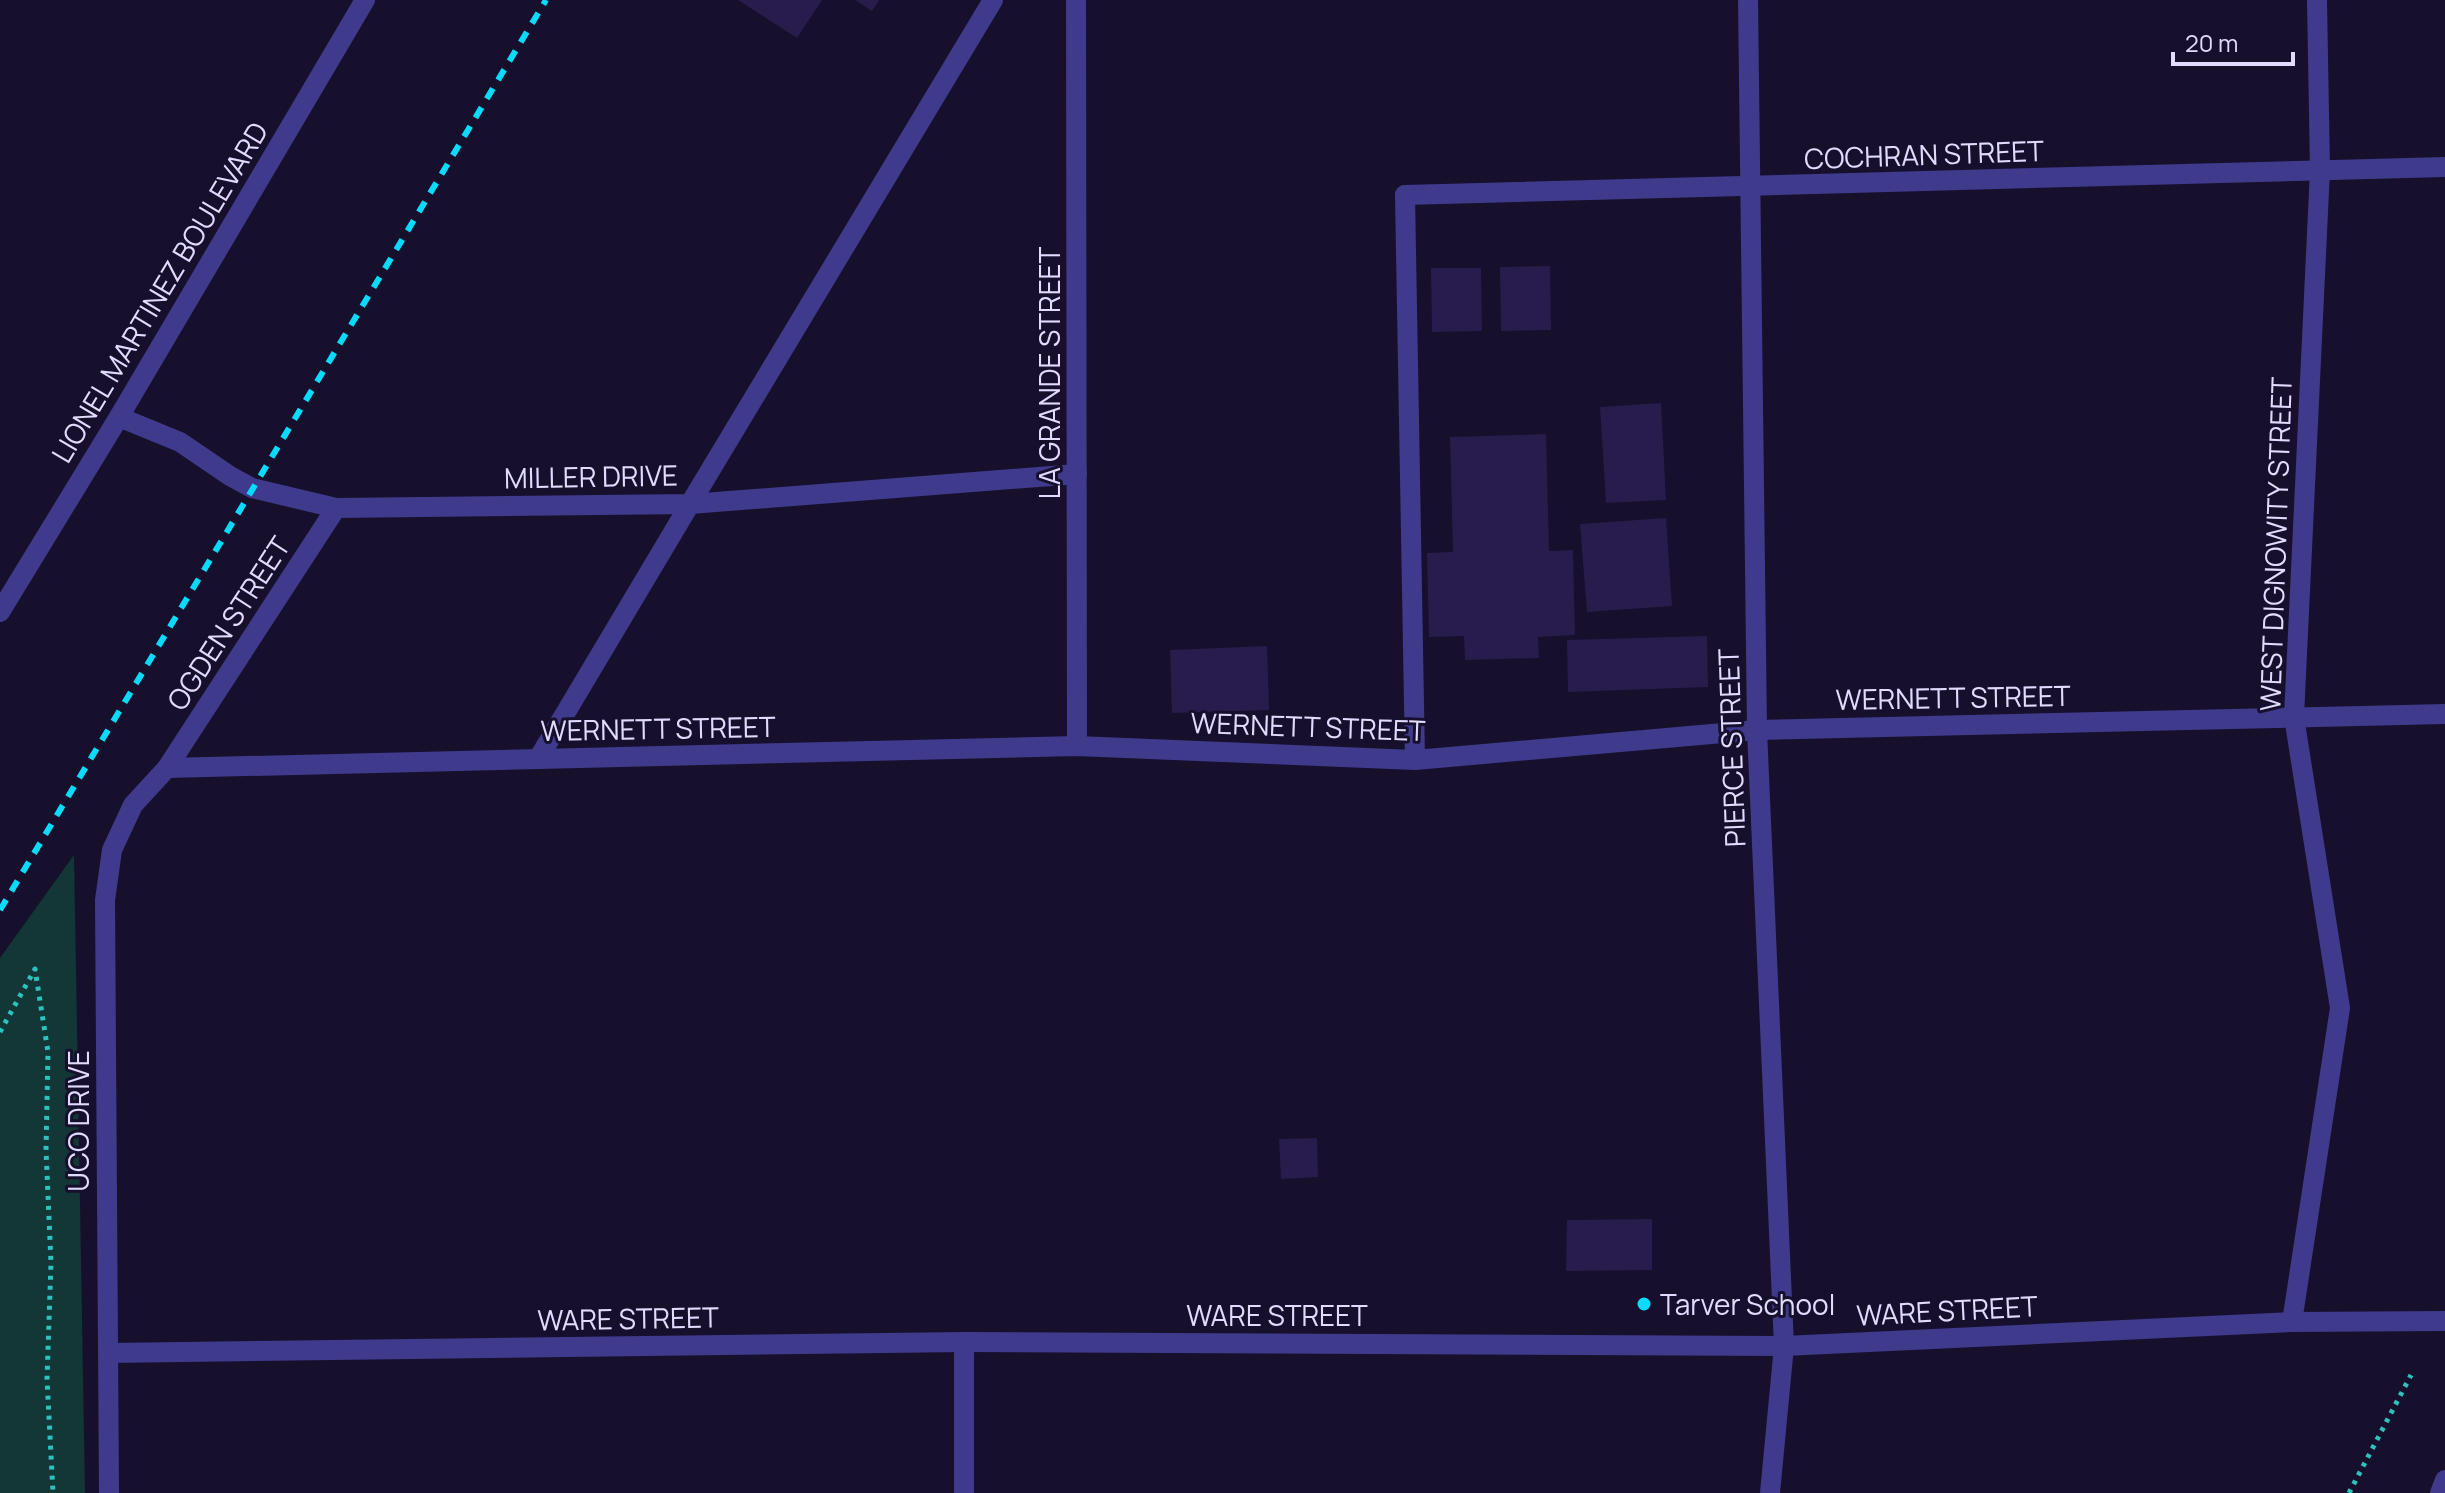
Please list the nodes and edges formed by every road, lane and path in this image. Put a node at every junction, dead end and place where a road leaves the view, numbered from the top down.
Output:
1 (365, 0) edge
2 (993, 0) edge
3 (1076, 0) edge
4 (1748, 0) edge
5 (2317, 0) edge
6 (2445, 167) edge
7 (2320, 170) junction
8 (1749, 187) junction
9 (119, 417) junction
10 (1077, 474) junction
11 (690, 504) junction
12 (336, 508) junction
13 (0, 612) edge
14 (2445, 714) edge
15 (2294, 717) junction
16 (1757, 730) junction
17 (1077, 746) junction
18 (538, 759) junction
19 (1415, 760) junction
20 (167, 768) junction
21 (0, 1032) edge
22 (2445, 1321) edge
23 (2292, 1322) junction
24 (964, 1342) junction
25 (1784, 1346) junction
26 (108, 1353) junction
27 (2411, 1375) dead end
28 (2445, 1480) edge
29 (53, 1493) edge
30 (109, 1493) edge
31 (964, 1493) edge
32 (1770, 1493) edge
33 (2349, 1493) edge
34 (2440, 1493) edge

1 - 9 street, LIONEL MARTINEZ BOULEVARD
2 - 11 street, MILLER DRIVE
3 - 10 street, LA GRANDE STREET
4 - 8 street, PIERCE STREET
5 - 7 street, WEST DIGNOWITY STREET
6 - 7 street, COCHRAN STREET
7 - 8 street, COCHRAN STREET
7 - 15 street, WEST DIGNOWITY STREET
8 - 16 street, PIERCE STREET
8 - 19 street, COCHRAN STREET
9 - 12 street, MILLER DRIVE
9 - 13 street, LIONEL MARTINEZ BOULEVARD
10 - 11 street
10 - 17 street, LA GRANDE STREET
11 - 12 street, MILLER DRIVE
11 - 18 street
12 - 20 street, OGDEN STREET
14 - 15 street, WERNETT STREET
15 - 16 street, WERNETT STREET
15 - 23 street, WEST DIGNOWITY STREET
16 - 19 street, WERNETT STREET
16 - 25 street, PIERCE STREET
17 - 18 street, WERNETT STREET
17 - 19 street, WERNETT STREET
18 - 20 street, WERNETT STREET
20 - 26 street, UCO DRIVE
21 - 29 path
22 - 23 street, WARE STREET
23 - 25 street, WARE STREET
24 - 25 street, WARE STREET
24 - 26 street, WARE STREET
24 - 31 street
25 - 32 street, PIERCE STREET
26 - 30 street, UCO DRIVE
27 - 33 path
28 - 34 street

